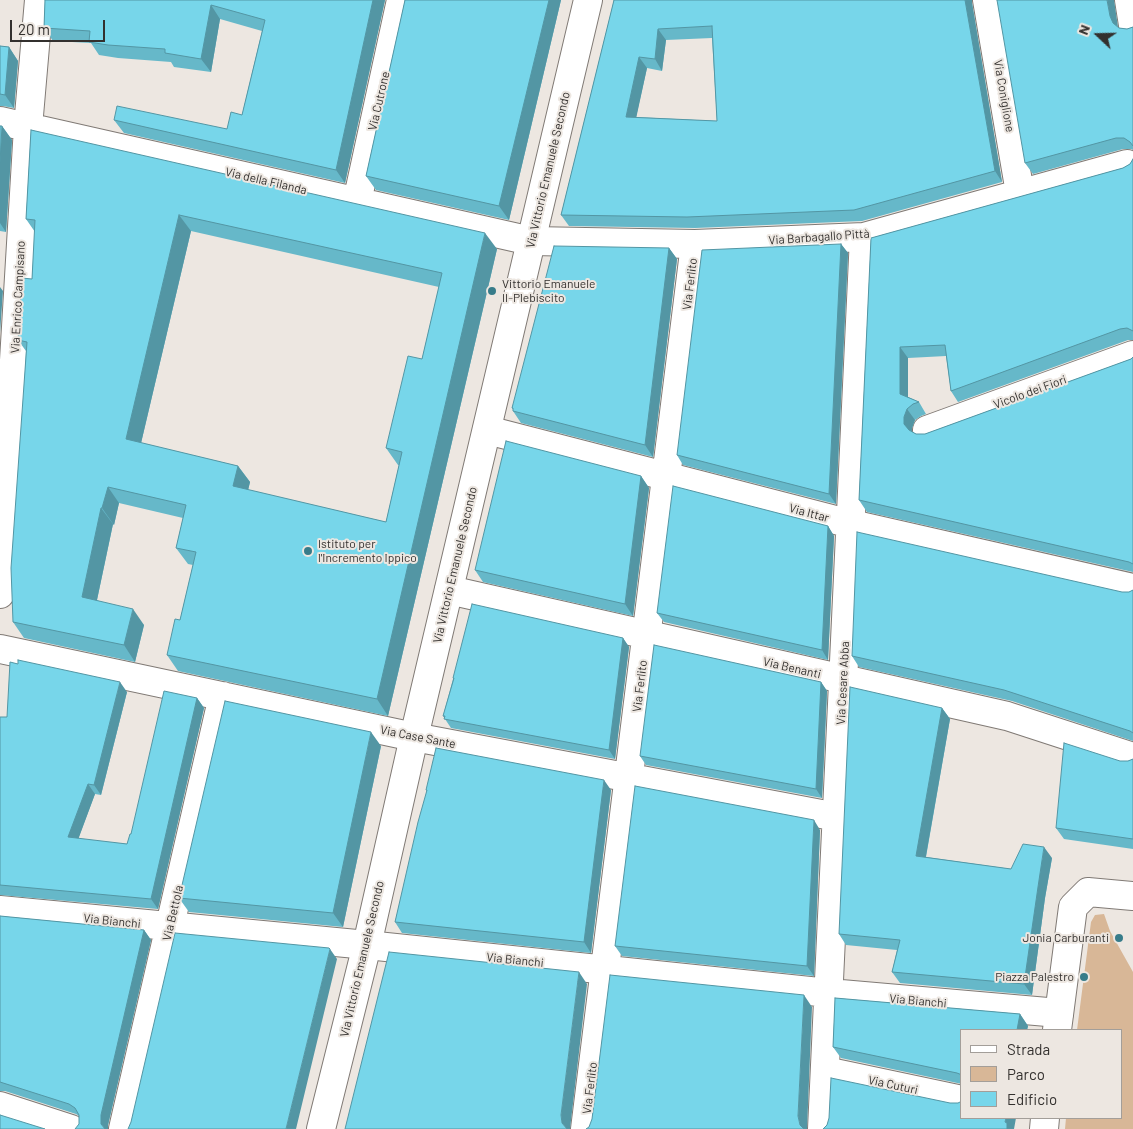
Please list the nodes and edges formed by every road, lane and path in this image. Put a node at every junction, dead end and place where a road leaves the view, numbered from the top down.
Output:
1 (39, 0) edge
2 (401, 0) edge
3 (588, 0) edge
4 (988, 0) edge
5 (1129, 0) edge
6 (1133, 25) edge
7 (0, 121) edge
8 (28, 127) junction
9 (1127, 164) edge
10 (1020, 193) junction
11 (356, 202) junction
12 (864, 237) junction
13 (531, 241) junction
14 (695, 244) junction
15 (1133, 355) edge
16 (487, 430) junction
17 (927, 430) dead end
18 (666, 475) junction
19 (851, 524) junction
20 (1133, 588) edge
21 (449, 590) junction
22 (0, 594) edge
23 (646, 635) junction
24 (0, 649) edge
25 (844, 680) junction
26 (223, 696) junction
27 (414, 737) junction
28 (1133, 757) edge
29 (628, 777) junction
30 (837, 817) junction
31 (1133, 896) edge
32 (0, 910) edge
33 (170, 926) junction
34 (366, 945) junction
35 (604, 970) junction
36 (828, 993) junction
37 (1058, 1022) edge
38 (825, 1071) junction
39 (960, 1100) edge
40 (0, 1106) edge
41 (71, 1129) edge
42 (123, 1129) edge
43 (321, 1129) edge
44 (584, 1129) edge
45 (822, 1129) edge

1 - 8 street, Via Enrico Campisano
2 - 11 street, Via Cutrone
3 - 13 street, Via Vittorio Emanuele Secondo
4 - 10 street, Via Coniglione
5 - 6 street
7 - 8 street, Via della Filanda
8 - 11 street, Via della Filanda
8 - 22 street, Via Enrico Campisano
9 - 10 street, Via Barbagallo Pittà
10 - 12 street, Via Barbagallo Pittà
11 - 13 street, Via della Filanda
12 - 14 street, Via Barbagallo Pittà
12 - 19 street, Via Cesare Abba
13 - 14 street, Via Barbagallo Pittà
13 - 16 street, Via Vittorio Emanuele Secondo
14 - 18 street, Via Ferlito
15 - 17 street, Vicolo dei Fiori
16 - 18 street, Via Ittar
16 - 21 street, Via Vittorio Emanuele Secondo
18 - 19 street, Via Ittar
18 - 23 street, Via Ferlito
19 - 20 street, Via Ittar
19 - 25 street, Via Cesare Abba
21 - 23 street, Via Benanti
21 - 27 street, Via Vittorio Emanuele Secondo
23 - 25 street, Via Benanti
23 - 29 street, Via Ferlito
24 - 26 street, Via Case Sante
25 - 28 street, Via Benanti
25 - 30 street, Via Cesare Abba
26 - 27 street, Via Case Sante
26 - 33 street, Via Bettola
27 - 29 street, Via Case Sante
27 - 34 street, Via Vittorio Emanuele Secondo
29 - 30 street, Via Case Sante
29 - 35 street, Via Ferlito
30 - 36 street, Via Cesare Abba
31 - 37 street
32 - 33 street, Via Bianchi
33 - 34 street, Via Bianchi
33 - 42 street, Via Bettola
34 - 35 street, Via Bianchi
34 - 43 street, Via Vittorio Emanuele Secondo
35 - 36 street, Via Bianchi
35 - 44 street, Via Ferlito
36 - 37 street, Via Bianchi
36 - 38 street, Via Cesare Abba
38 - 39 street, Via Cuturi
38 - 45 street, Via Cesare Abba
40 - 41 street

